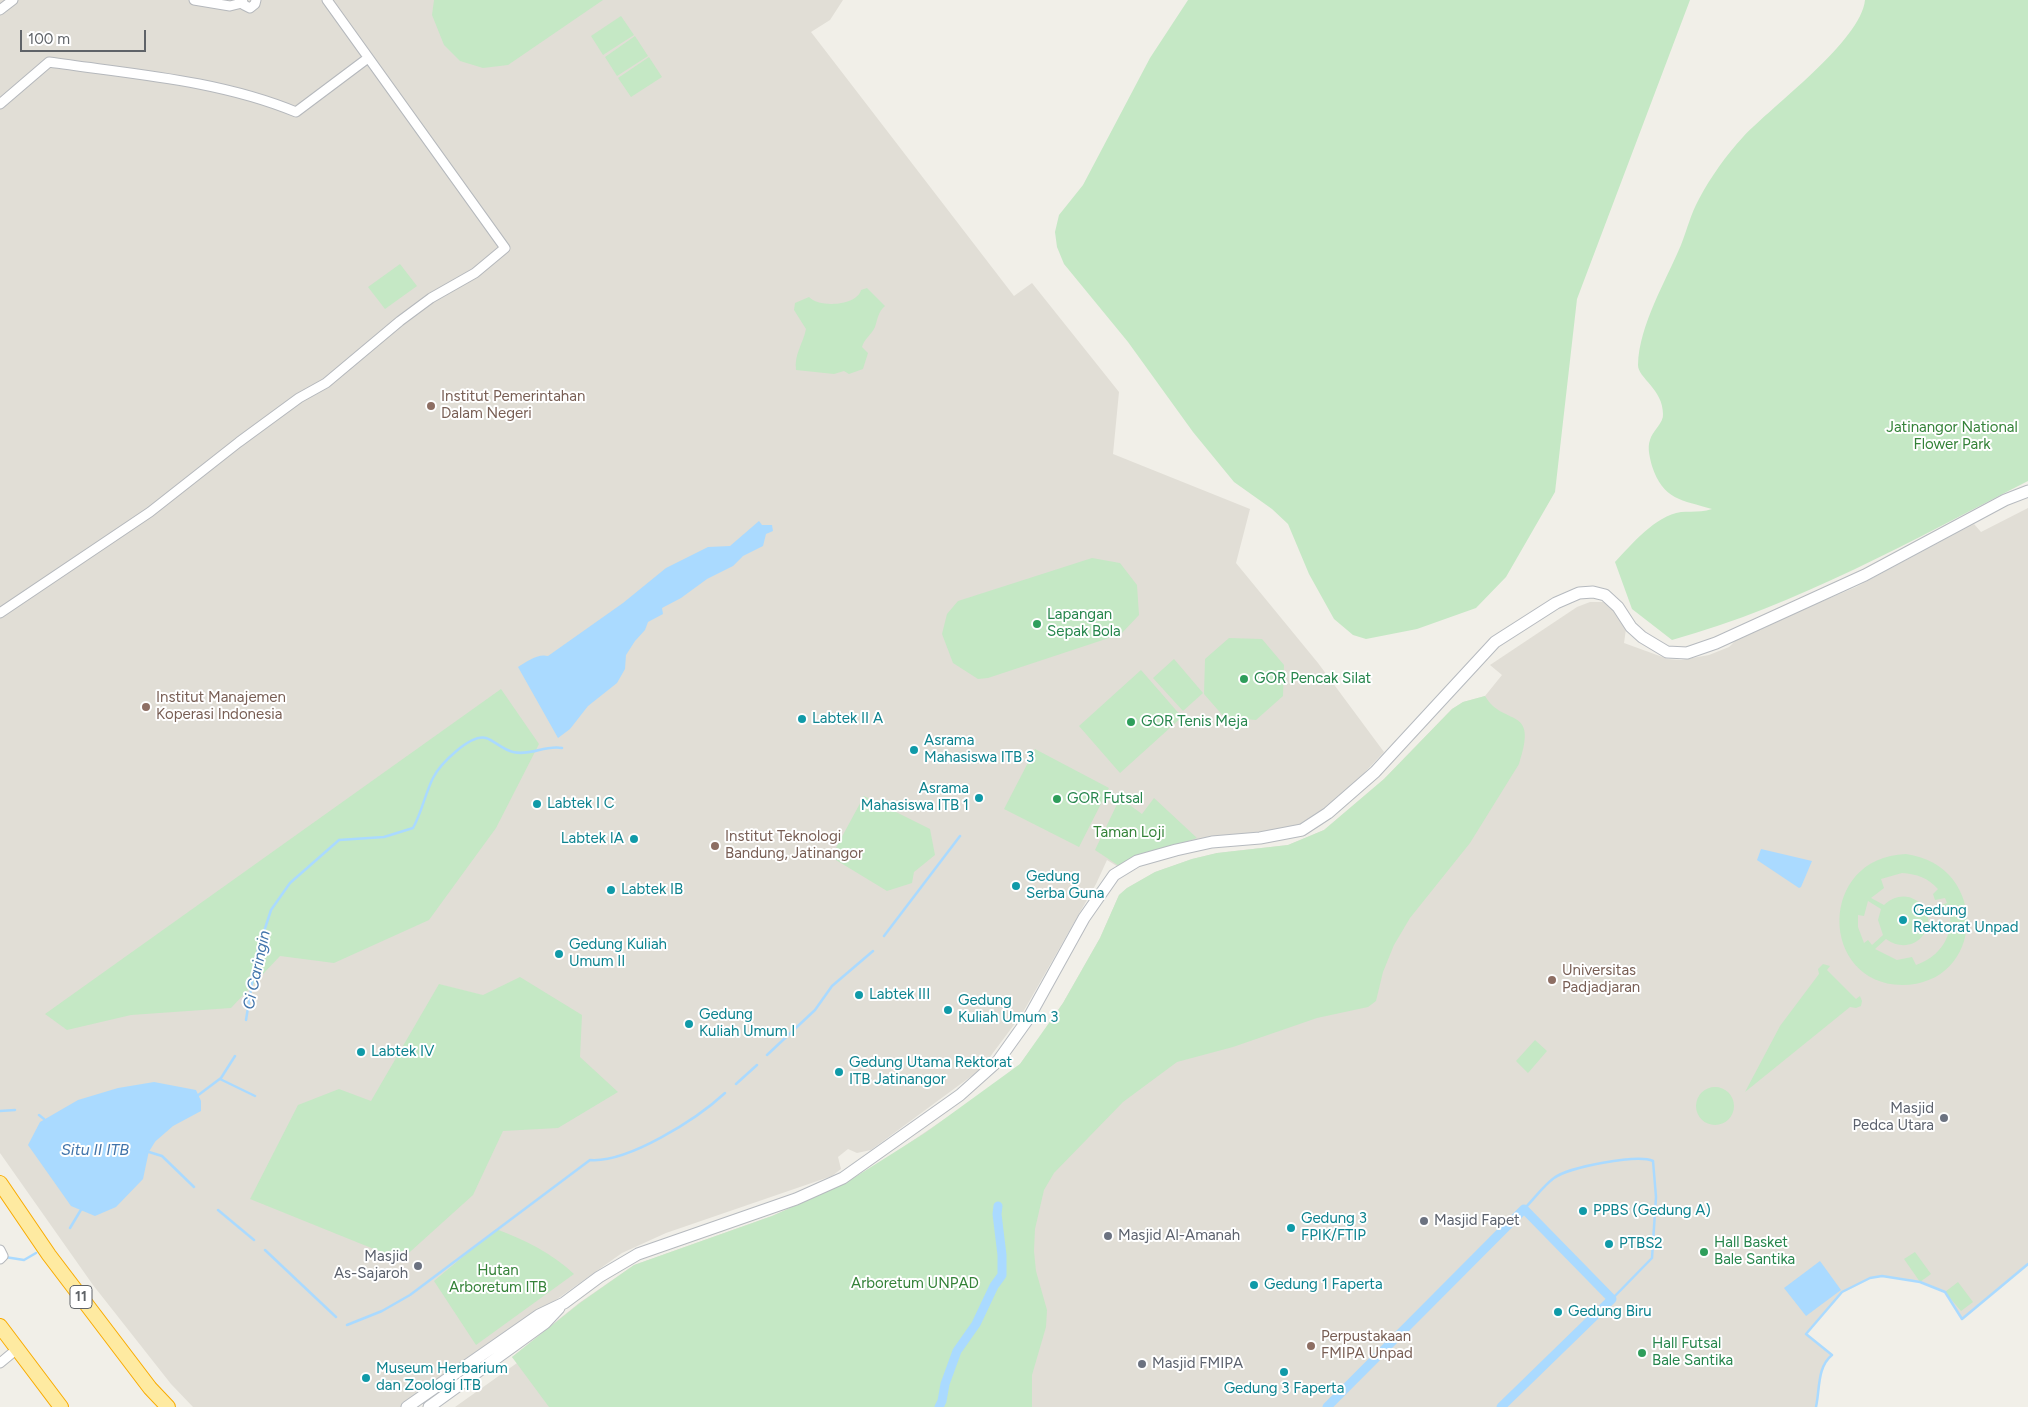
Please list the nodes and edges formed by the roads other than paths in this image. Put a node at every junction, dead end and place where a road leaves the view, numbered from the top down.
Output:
1 (12, 0) edge
2 (194, 0) edge
3 (256, 0) edge
4 (327, 0) edge
5 (242, 2) edge
6 (0, 10) edge
7 (368, 58) junction
8 (0, 104) edge
9 (2028, 491) edge
10 (0, 613) edge
11 (0, 1183) edge
12 (0, 1250) edge
13 (0, 1259) edge
14 (564, 1303) junction
15 (0, 1326) edge
16 (17, 1349) junction
17 (0, 1362) edge
18 (61, 1407) edge
19 (168, 1407) edge
20 (407, 1407) edge
21 (429, 1407) edge

1 - 6 street
2 - 5 street
3 - 5 street
4 - 7 street
7 - 8 street
7 - 10 street
9 - 14 main road
11 - 19 highway, 11
12 - 13 street
14 - 20 main road
14 - 21 main road
15 - 16 highway
16 - 17 street
16 - 18 highway

